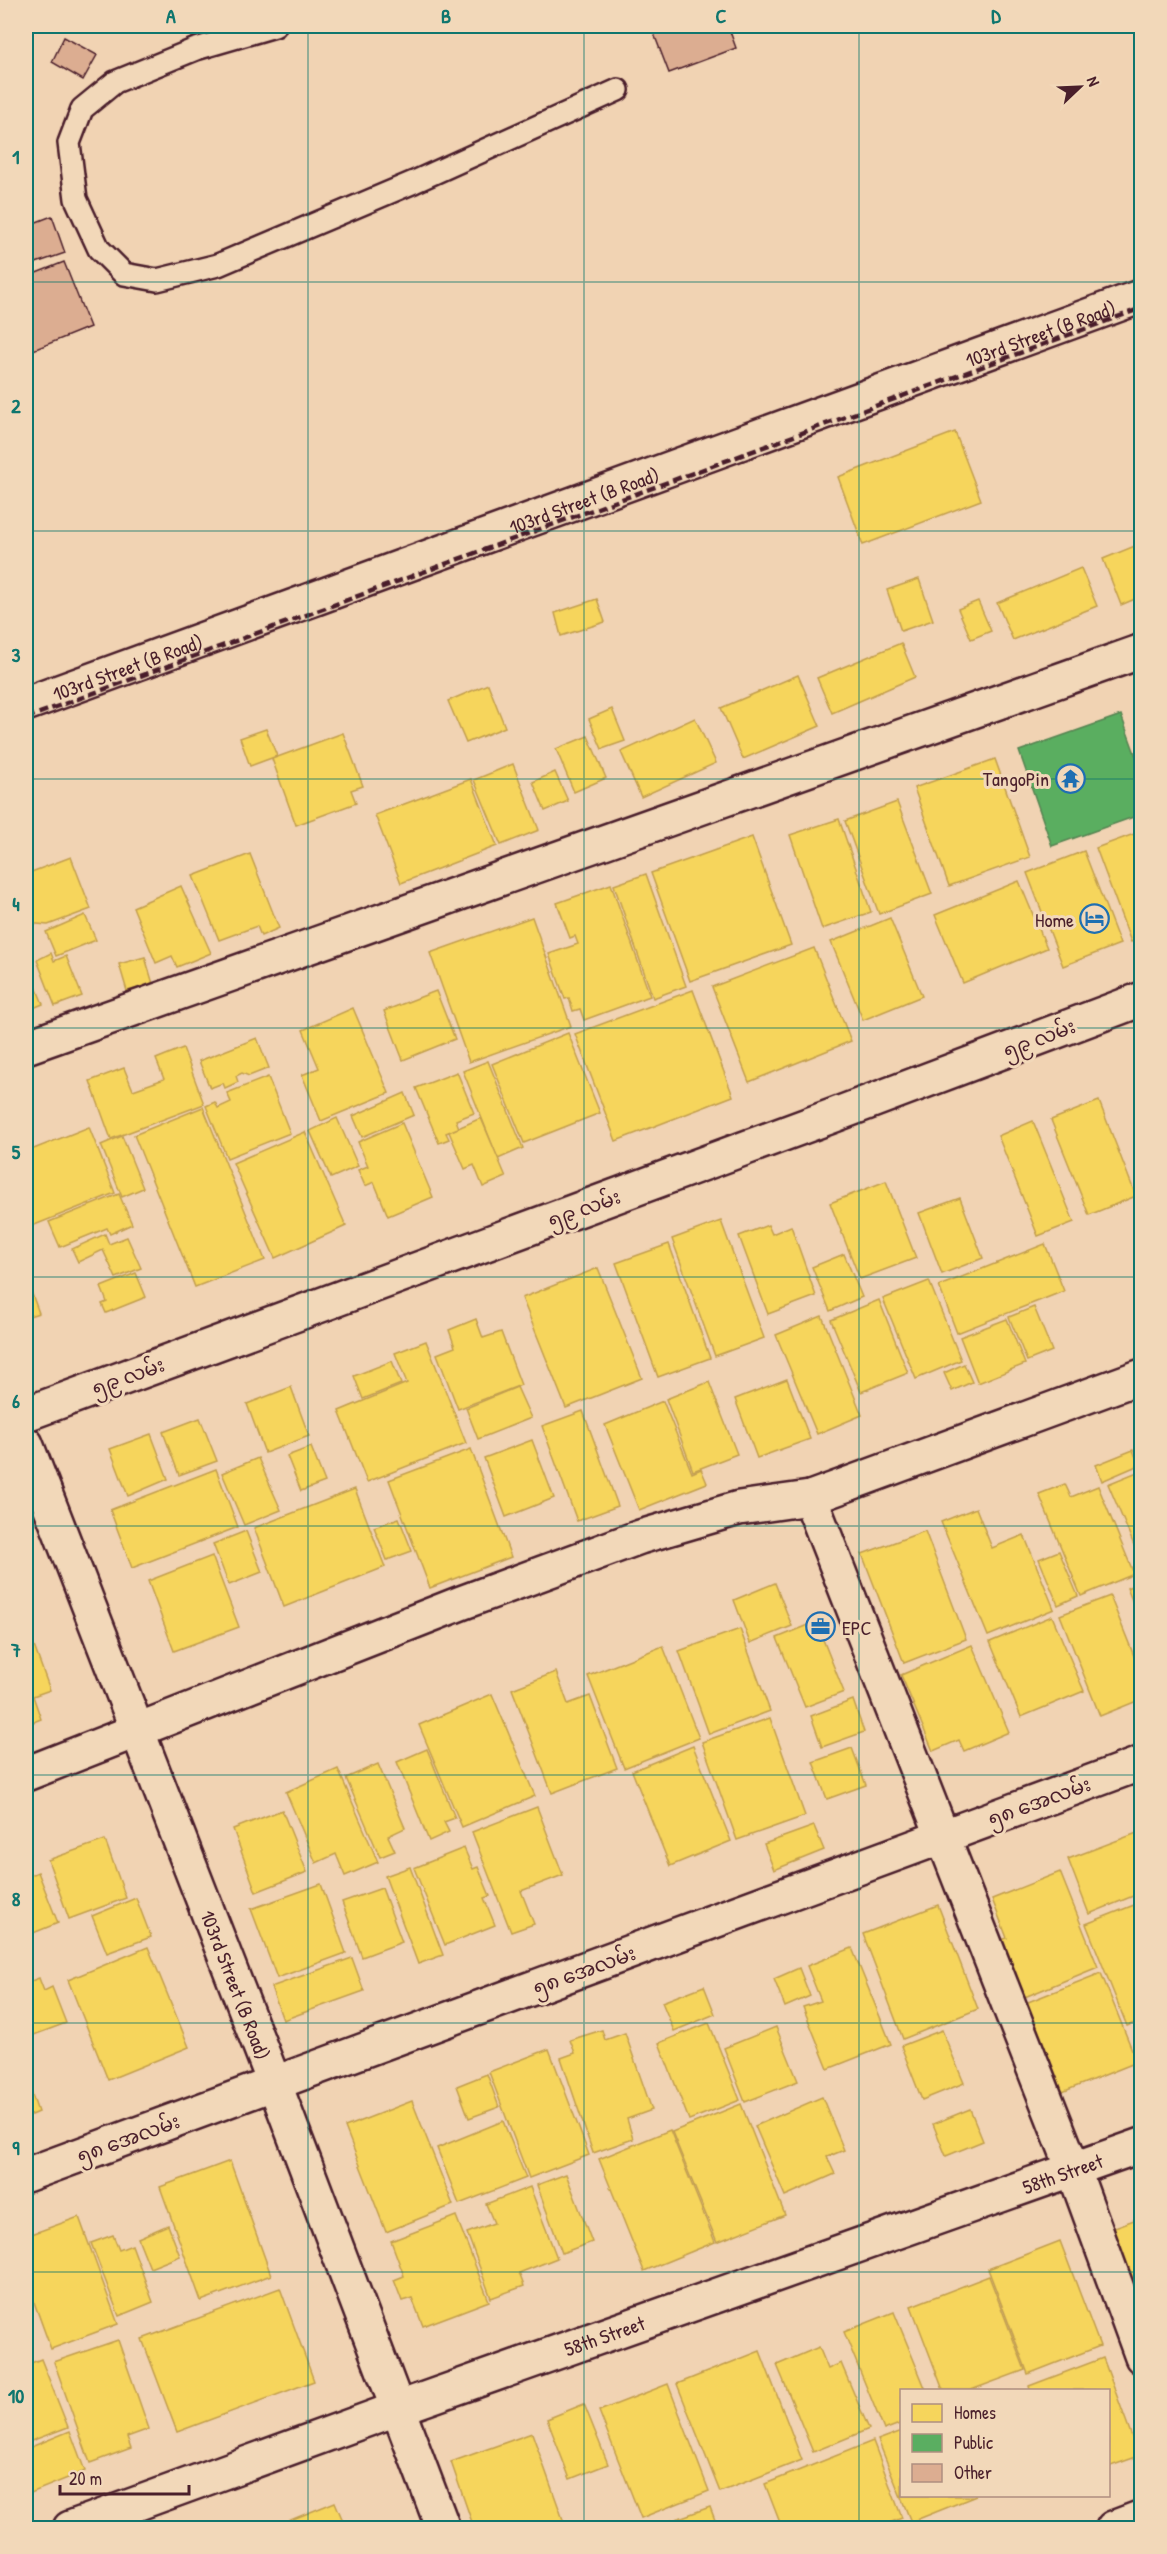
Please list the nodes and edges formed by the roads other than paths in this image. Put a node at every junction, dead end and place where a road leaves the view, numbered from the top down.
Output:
1 (276, 26) edge
2 (618, 90) dead end
3 (1142, 296) edge
4 (1142, 651) edge
5 (26, 704) edge
6 (1142, 999) edge
7 (26, 1047) edge
8 (1142, 1376) edge
9 (26, 1414) edge
10 (26, 1444) edge
11 (810, 1498) junction
12 (137, 1731) junction
13 (1142, 1763) edge
14 (26, 1774) edge
15 (944, 1836) junction
16 (275, 2085) junction
17 (1142, 2145) edge
18 (1074, 2171) junction
19 (26, 2175) edge
20 (1142, 2357) edge
21 (399, 2408) junction
22 (1142, 2517) edge
23 (70, 2529) edge
24 (444, 2529) edge
25 (1113, 2529) edge

1 - 2 lane
3 - 5 street, 103rd Street (B Road)
4 - 7 street
6 - 9 street, ၅၉ လမ်း
8 - 11 street
10 - 12 street, 103rd Street (B Road)
11 - 12 street
11 - 15 street
12 - 14 street
12 - 16 street, 103rd Street (B Road)
13 - 15 street, ၅၈ အေလမ်း
15 - 16 street, ၅၈ အေလမ်း
15 - 18 street
16 - 19 street, ၅၈ အေလမ်း
16 - 21 street, 103rd Street (B Road)
17 - 18 street, 58th Street
18 - 20 street
18 - 21 street, 58th Street
21 - 23 street, 58th Street
21 - 24 street, 103rd Street (B Road)
22 - 25 street

